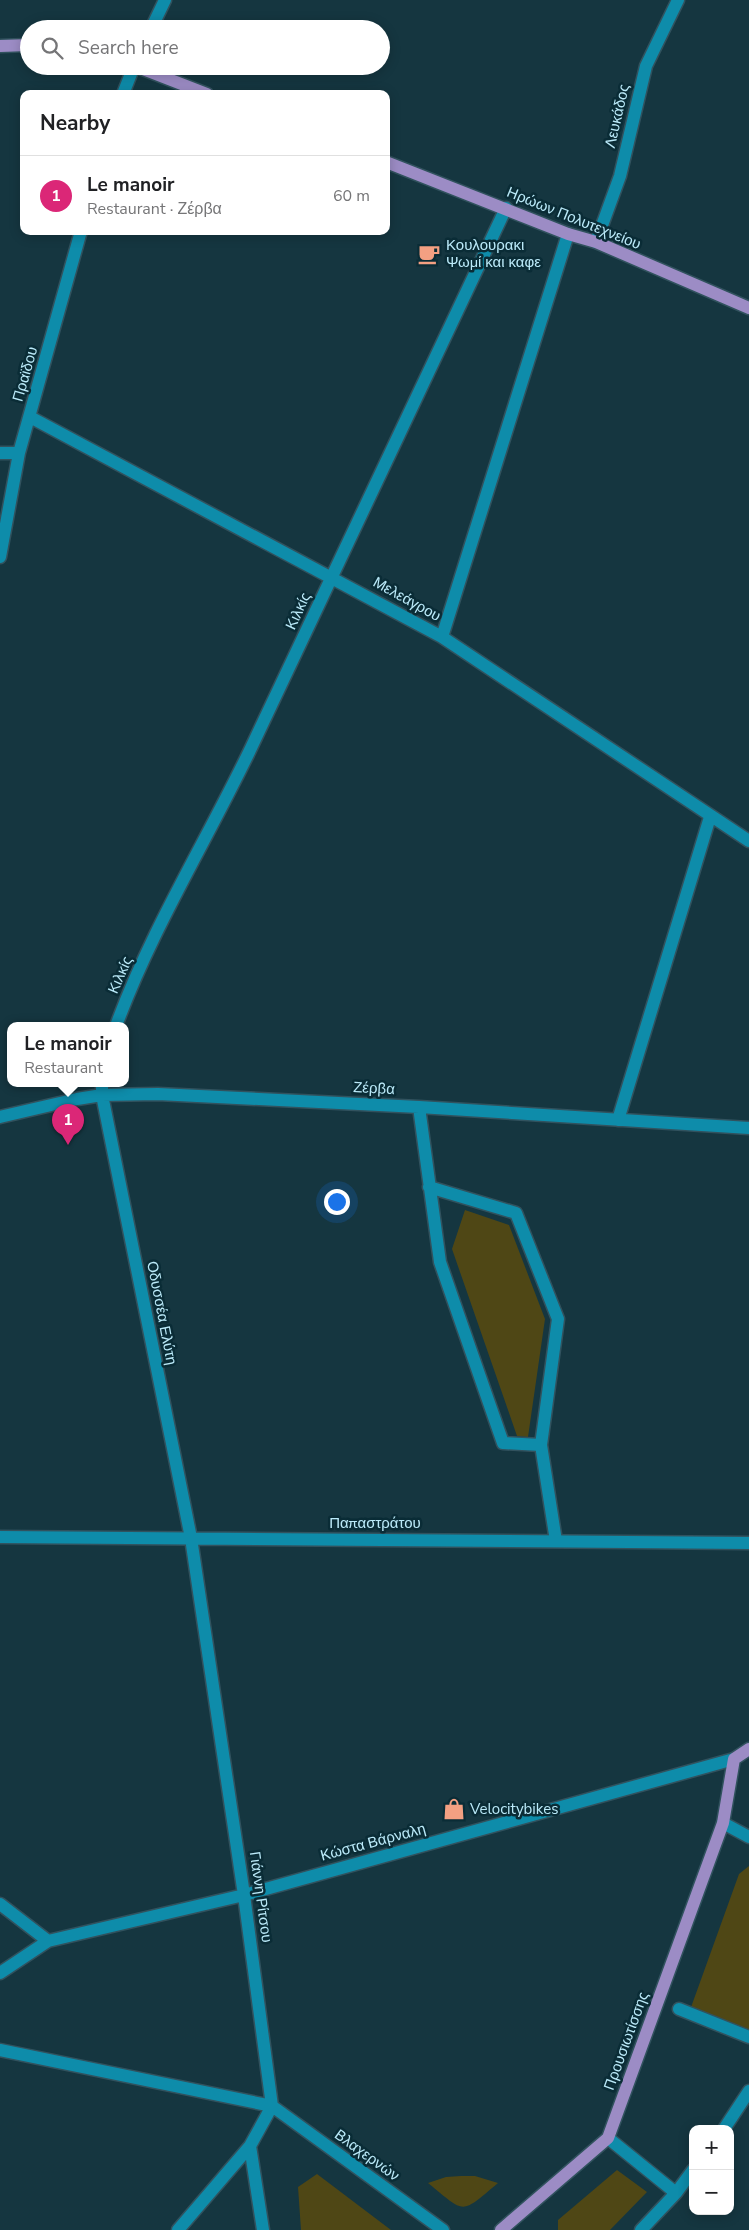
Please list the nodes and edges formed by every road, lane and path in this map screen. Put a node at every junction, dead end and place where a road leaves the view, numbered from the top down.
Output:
1 (165, 0) edge
2 (678, 0) edge
3 (156, 20) edge
4 (20, 45) edge
5 (0, 46) edge
6 (131, 75) edge
7 (158, 75) edge
8 (124, 90) edge
9 (198, 90) edge
10 (390, 164) edge
11 (506, 208) junction
12 (568, 234) junction
13 (80, 235) edge
14 (596, 242) junction
15 (749, 308) edge
16 (30, 417) junction
17 (0, 453) edge
18 (19, 453) junction
19 (0, 557) edge
20 (332, 576) junction
21 (442, 637) junction
22 (710, 817) junction
23 (749, 841) edge
24 (118, 1022) edge
25 (102, 1089) edge
26 (418, 1107) junction
27 (0, 1117) edge
28 (618, 1120) junction
29 (749, 1128) edge
30 (429, 1187) junction
31 (540, 1445) junction
32 (0, 1537) edge
33 (192, 1538) junction
34 (556, 1541) junction
35 (749, 1544) edge
36 (749, 1749) edge
37 (734, 1760) junction
38 (723, 1823) junction
39 (749, 1837) edge
40 (244, 1895) junction
41 (0, 1904) edge
42 (48, 1941) junction
43 (0, 1973) edge
44 (679, 2009) dead end
45 (749, 2037) edge
46 (0, 2050) edge
47 (749, 2091) edge
48 (272, 2106) junction
49 (727, 2125) edge
50 (608, 2138) junction
51 (250, 2146) junction
52 (689, 2175) edge
53 (676, 2193) junction
54 (178, 2230) edge
55 (263, 2230) edge
56 (443, 2230) edge
57 (501, 2230) edge
58 (641, 2230) edge

1 - 3 street
2 - 14 street, Λευκάδος
4 - 5 main road
6 - 8 street
7 - 9 main road
10 - 11 main road, Ηρώων Πολυτεχνείου
11 - 12 main road, Ηρώων Πολυτεχνείου
11 - 20 street, Κιλκίς
12 - 14 main road, Ηρώων Πολυτεχνείου
12 - 21 street
13 - 16 street, Πραϊδου
14 - 15 main road, Ηρώων Πολυτεχνείου
16 - 18 street, Πραϊδου
16 - 20 street, Μελεάγρου
17 - 18 street
18 - 19 street, Πραϊδου
20 - 21 street, Μελεάγρου
20 - 24 street, Κιλκίς
21 - 22 street, Μελεάγρου
22 - 23 street, Μελεάγρου
22 - 28 street
25 - 26 street, Ζέρβα
25 - 27 street, Ζέρβα
25 - 33 street, Οδυσσέα Ελύτη
26 - 28 street, Ζέρβα
26 - 30 street
28 - 29 street, Ζέρβα
30 - 31 street
30 - 31 street
31 - 34 street
32 - 33 street, Παπαστράτου
33 - 34 street, Παπαστράτου
33 - 40 street, Γιάννη Ρίτσου
34 - 35 street, Παπαστράτου
36 - 37 main road
37 - 38 main road, Προυσιωτίσσης
37 - 40 street, Κώστα Βάρναλη
38 - 39 street
38 - 50 main road, Προυσιωτίσσης
40 - 42 street, Κώστα Βάρναλη
40 - 48 street, Γιάννη Ρίτσου
41 - 42 street
42 - 43 street
44 - 45 street
46 - 48 street
47 - 49 street
48 - 51 street
48 - 56 street, Βλαχερνών
50 - 53 street
50 - 57 main road, Προυσιωτίσσης
51 - 54 street
51 - 55 street
52 - 53 street
53 - 58 street

